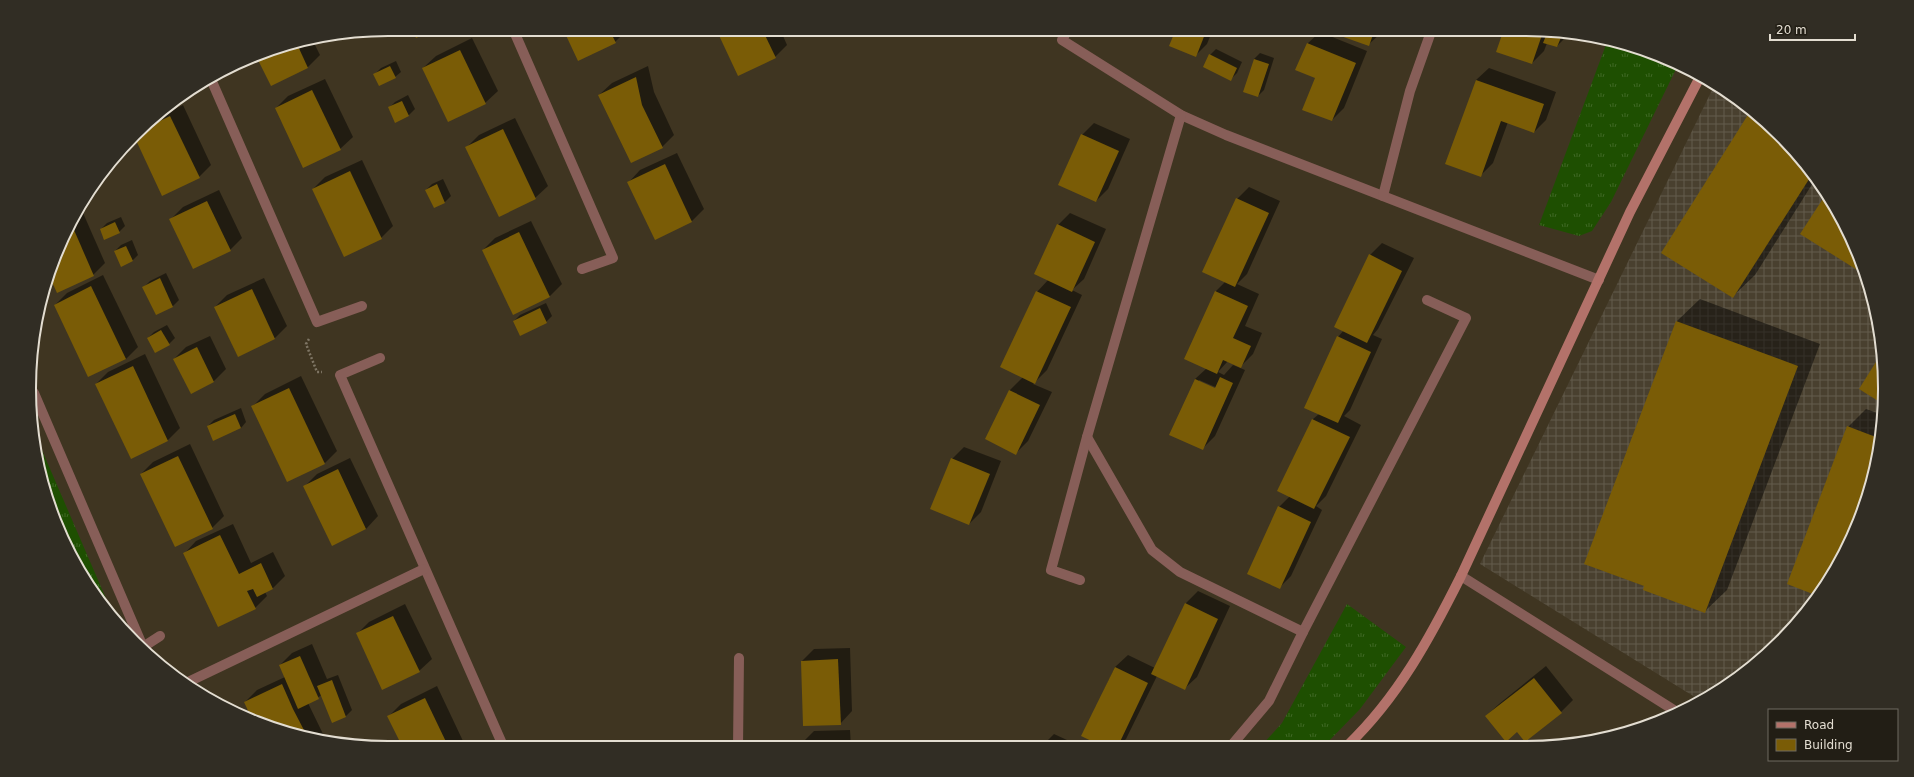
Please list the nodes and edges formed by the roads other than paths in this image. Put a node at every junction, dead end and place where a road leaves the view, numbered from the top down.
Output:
1 (516, 36) edge
2 (1064, 36) edge
3 (1430, 36) edge
4 (1698, 81) edge
5 (213, 83) edge
6 (1181, 115) junction
7 (1382, 196) junction
8 (582, 269) dead end
9 (1599, 280) junction
10 (1427, 300) dead end
11 (362, 306) dead end
12 (380, 358) dead end
13 (36, 399) edge
14 (1087, 437) junction
15 (424, 569) junction
16 (1461, 576) junction
17 (1080, 580) dead end
18 (1303, 632) junction
19 (160, 636) dead end
20 (139, 638) edge
21 (146, 645) edge
22 (739, 658) dead end
23 (191, 681) edge
24 (1672, 709) edge
25 (501, 741) edge
26 (738, 741) edge
27 (1235, 741) edge
28 (1353, 741) edge

1 - 8 street
2 - 6 street
3 - 7 street
4 - 9 main road
5 - 11 street
6 - 7 street
6 - 14 street
7 - 9 street
9 - 16 main road
10 - 18 street
12 - 15 street
13 - 20 street
14 - 17 street
14 - 18 street
15 - 23 street
15 - 25 street
16 - 24 street
16 - 28 main road
18 - 27 street
19 - 21 street
22 - 26 street

